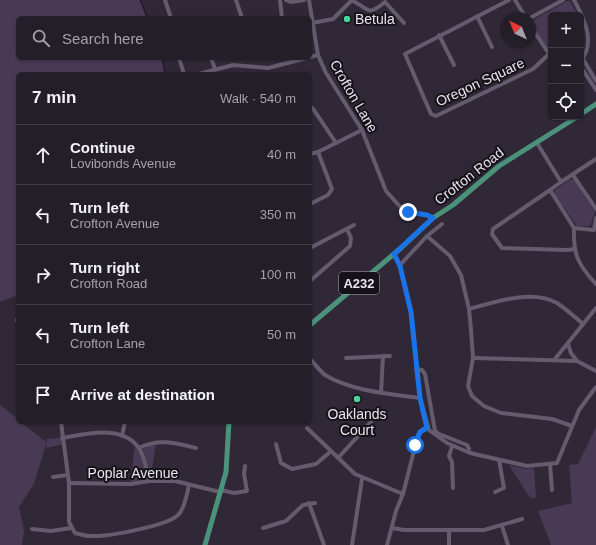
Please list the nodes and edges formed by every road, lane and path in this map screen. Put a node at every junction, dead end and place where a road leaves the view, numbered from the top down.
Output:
1 (165, 0) edge
2 (236, 0) edge
3 (280, 0) edge
4 (286, 0) edge
5 (304, 0) edge
6 (309, 0) edge
7 (509, 0) edge
8 (515, 0) edge
9 (563, 0) edge
10 (574, 0) edge
11 (352, 1) edge
12 (522, 12) edge
13 (536, 15) edge
14 (170, 16) edge
15 (241, 16) edge
16 (282, 16) edge
17 (311, 16) edge
18 (476, 16) junction
19 (312, 23) joint
20 (404, 23) dead end
21 (536, 34) edge
22 (439, 35) junction
23 (492, 47) dead end
24 (548, 53) edge
25 (318, 55) junction
26 (312, 56) edge
27 (584, 57) edge
28 (548, 58) edge
29 (180, 60) edge
30 (212, 60) edge
31 (299, 60) edge
32 (584, 63) edge
33 (454, 65) dead end
34 (215, 69) junction
35 (184, 72) edge
36 (205, 72) edge
37 (584, 72) edge
38 (596, 81) edge
39 (596, 90) edge
40 (596, 104) edge
41 (312, 108) edge
42 (584, 112) edge
43 (572, 120) edge
44 (362, 130) junction
45 (336, 143) junction
46 (537, 143) junction
47 (318, 152) junction
48 (312, 154) edge
49 (596, 159) edge
50 (573, 175) junction
51 (561, 182) junction
52 (550, 190) junction
53 (312, 203) edge
54 (596, 207) edge
55 (433, 218) junction
56 (596, 218) edge
57 (442, 224) dead end
58 (354, 225) dead end
59 (574, 228) junction
60 (347, 229) junction
61 (595, 230) edge
62 (427, 236) junction
63 (312, 247) edge
64 (574, 249) junction
65 (394, 254) junction
66 (400, 266) junction
67 (312, 279) edge
68 (596, 284) edge
69 (469, 308) junction
70 (596, 308) edge
71 (312, 323) edge
72 (583, 324) junction
73 (568, 344) junction
74 (383, 356) junction
75 (390, 356) dead end
76 (346, 358) dead end
77 (473, 358) junction
78 (555, 359) junction
79 (312, 361) edge
80 (577, 361) junction
81 (416, 369) junction
82 (596, 372) edge
83 (596, 387) edge
84 (381, 392) junction
85 (420, 398) junction
86 (371, 422) dead end
87 (61, 424) edge
88 (125, 424) edge
89 (229, 424) edge
90 (572, 426) junction
91 (307, 428) dead end
92 (427, 428) junction
93 (122, 436) junction
94 (62, 438) junction
95 (276, 444) dead end
96 (452, 446) junction
97 (139, 448) junction
98 (196, 448) dead end
99 (330, 452) junction
100 (468, 452) junction
101 (338, 458) junction
102 (499, 460) junction
103 (550, 464) junction
104 (245, 466) dead end
105 (68, 475) junction
106 (53, 477) dead end
107 (362, 479) junction
108 (149, 481) junction
109 (69, 483) junction
110 (189, 485) junction
111 (453, 488) dead end
112 (504, 488) junction
113 (552, 490) dead end
114 (220, 491) junction
115 (509, 491) dead end
116 (495, 492) dead end
117 (403, 494) junction
118 (309, 503) junction
119 (315, 503) dead end
120 (522, 519) dead end
121 (502, 526) junction
122 (71, 528) junction
123 (263, 528) dead end
124 (392, 528) junction
125 (32, 529) dead end
126 (449, 531) junction
127 (205, 545) edge
128 (324, 545) edge
129 (352, 545) edge
130 (387, 545) edge
131 (449, 545) edge
132 (508, 545) edge

1 - 14 street
2 - 15 street
3 - 16 street
4 - 5 street
6 - 17 street, Crofton Lane
7 - 18 street, Oregon Square
8 - 12 street
9 - 13 street
10 - 27 street
11 - 19 street
11 - 20 street
18 - 22 street, Oregon Square
18 - 23 street
19 - 25 street, Crofton Lane
21 - 24 street
22 - 28 street, Oregon Square
22 - 33 street
25 - 26 street
25 - 44 street, Crofton Lane
29 - 35 street
30 - 34 street
31 - 34 street
32 - 38 street
34 - 36 street
37 - 39 street
40 - 42 main road
41 - 45 street
43 - 46 main road, Crofton Road / A232
44 - 45 street
44 - 55 street, Crofton Lane
45 - 47 street
46 - 51 street
46 - 55 main road, Crofton Road / A232
47 - 48 street
47 - 53 street
49 - 50 street
50 - 51 street
50 - 54 street
51 - 52 street
52 - 59 street
52 - 64 street
55 - 65 main road, Crofton Road / A232
56 - 61 street
57 - 62 street
58 - 60 street
59 - 61 street
59 - 64 street
60 - 63 street
60 - 67 street
62 - 66 street
62 - 69 street
64 - 68 street
65 - 66 street
65 - 71 main road, Crofton Road / A232
66 - 81 street
69 - 72 street
69 - 77 street
70 - 72 street
72 - 73 street
73 - 78 street
73 - 80 street
74 - 75 street
74 - 76 street
74 - 84 street
77 - 78 street
77 - 90 street
78 - 80 street
79 - 84 street
80 - 82 street
81 - 85 street
81 - 100 street
83 - 90 street
84 - 85 street
85 - 92 street
86 - 101 street
87 - 94 street
88 - 93 street
89 - 114 main road
90 - 103 street
91 - 99 street
92 - 96 street
92 - 117 street
93 - 94 street
93 - 97 street
94 - 105 street
95 - 99 street
96 - 100 street
96 - 111 street
97 - 98 street
97 - 108 street
99 - 101 street
100 - 102 street
101 - 107 street
102 - 103 street
102 - 112 street
103 - 113 street
104 - 114 street, Poplar Avenue
105 - 106 street
105 - 109 street
107 - 117 street
107 - 129 street
108 - 109 street, Poplar Avenue
108 - 110 street, Poplar Avenue
109 - 122 street
110 - 114 street, Poplar Avenue
110 - 122 street
112 - 115 street
112 - 116 street
114 - 127 main road
117 - 124 street
118 - 119 street
118 - 123 street
118 - 128 street
120 - 121 street
121 - 126 street
121 - 132 street
122 - 125 street
124 - 126 street
124 - 130 street
126 - 131 street

